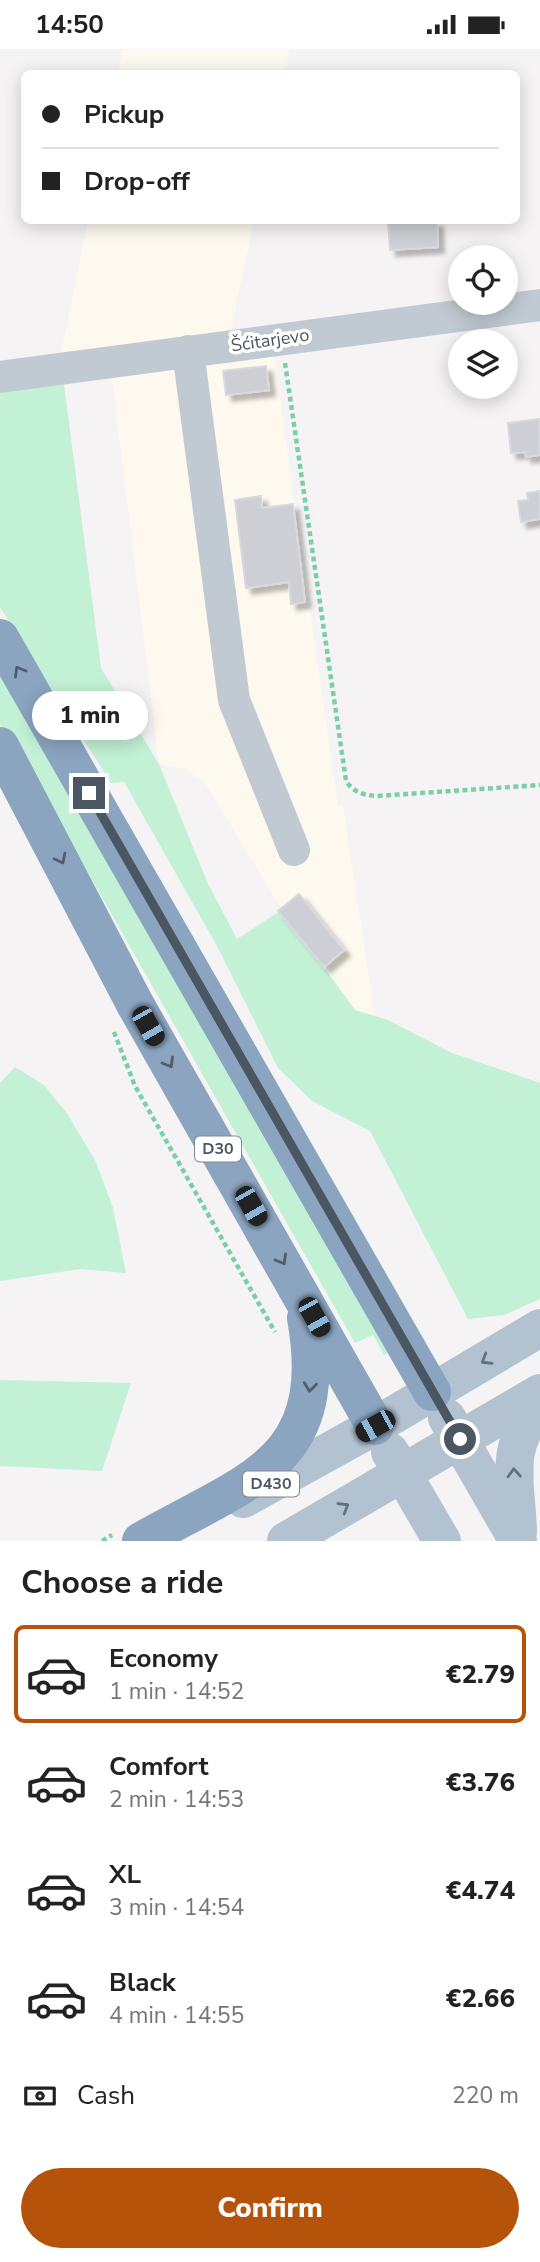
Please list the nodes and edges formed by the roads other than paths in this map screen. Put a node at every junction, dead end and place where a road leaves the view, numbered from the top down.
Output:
1 (540, 305) edge
2 (188, 351) junction
3 (0, 377) edge
4 (0, 638) edge
5 (0, 746) edge
6 (294, 850) dead end
7 (302, 1295) junction
8 (540, 1328) edge
9 (432, 1392) junction
10 (540, 1393) edge
11 (540, 1408) edge
12 (375, 1426) junction
13 (460, 1439) junction
14 (402, 1473) junction
15 (141, 1541) edge
16 (167, 1541) edge
17 (286, 1541) edge
18 (442, 1541) edge
19 (518, 1541) edge

1 - 2 street, Šćitarjevo
2 - 3 street, Šćitarjevo
2 - 6 street
9 -> 4 highway
5 -> 7 highway, D30
7 - 12 highway, D30
7 -> 15 highway
8 -> 9 main road
9 - 12 main road
9 - 13 main road
10 - 13 main road
19 -> 11 main road
12 - 14 main road, D30
12 - 16 main road, D430
13 - 14 main road
13 - 19 main road
17 -> 14 main road
14 - 18 main road, D30

